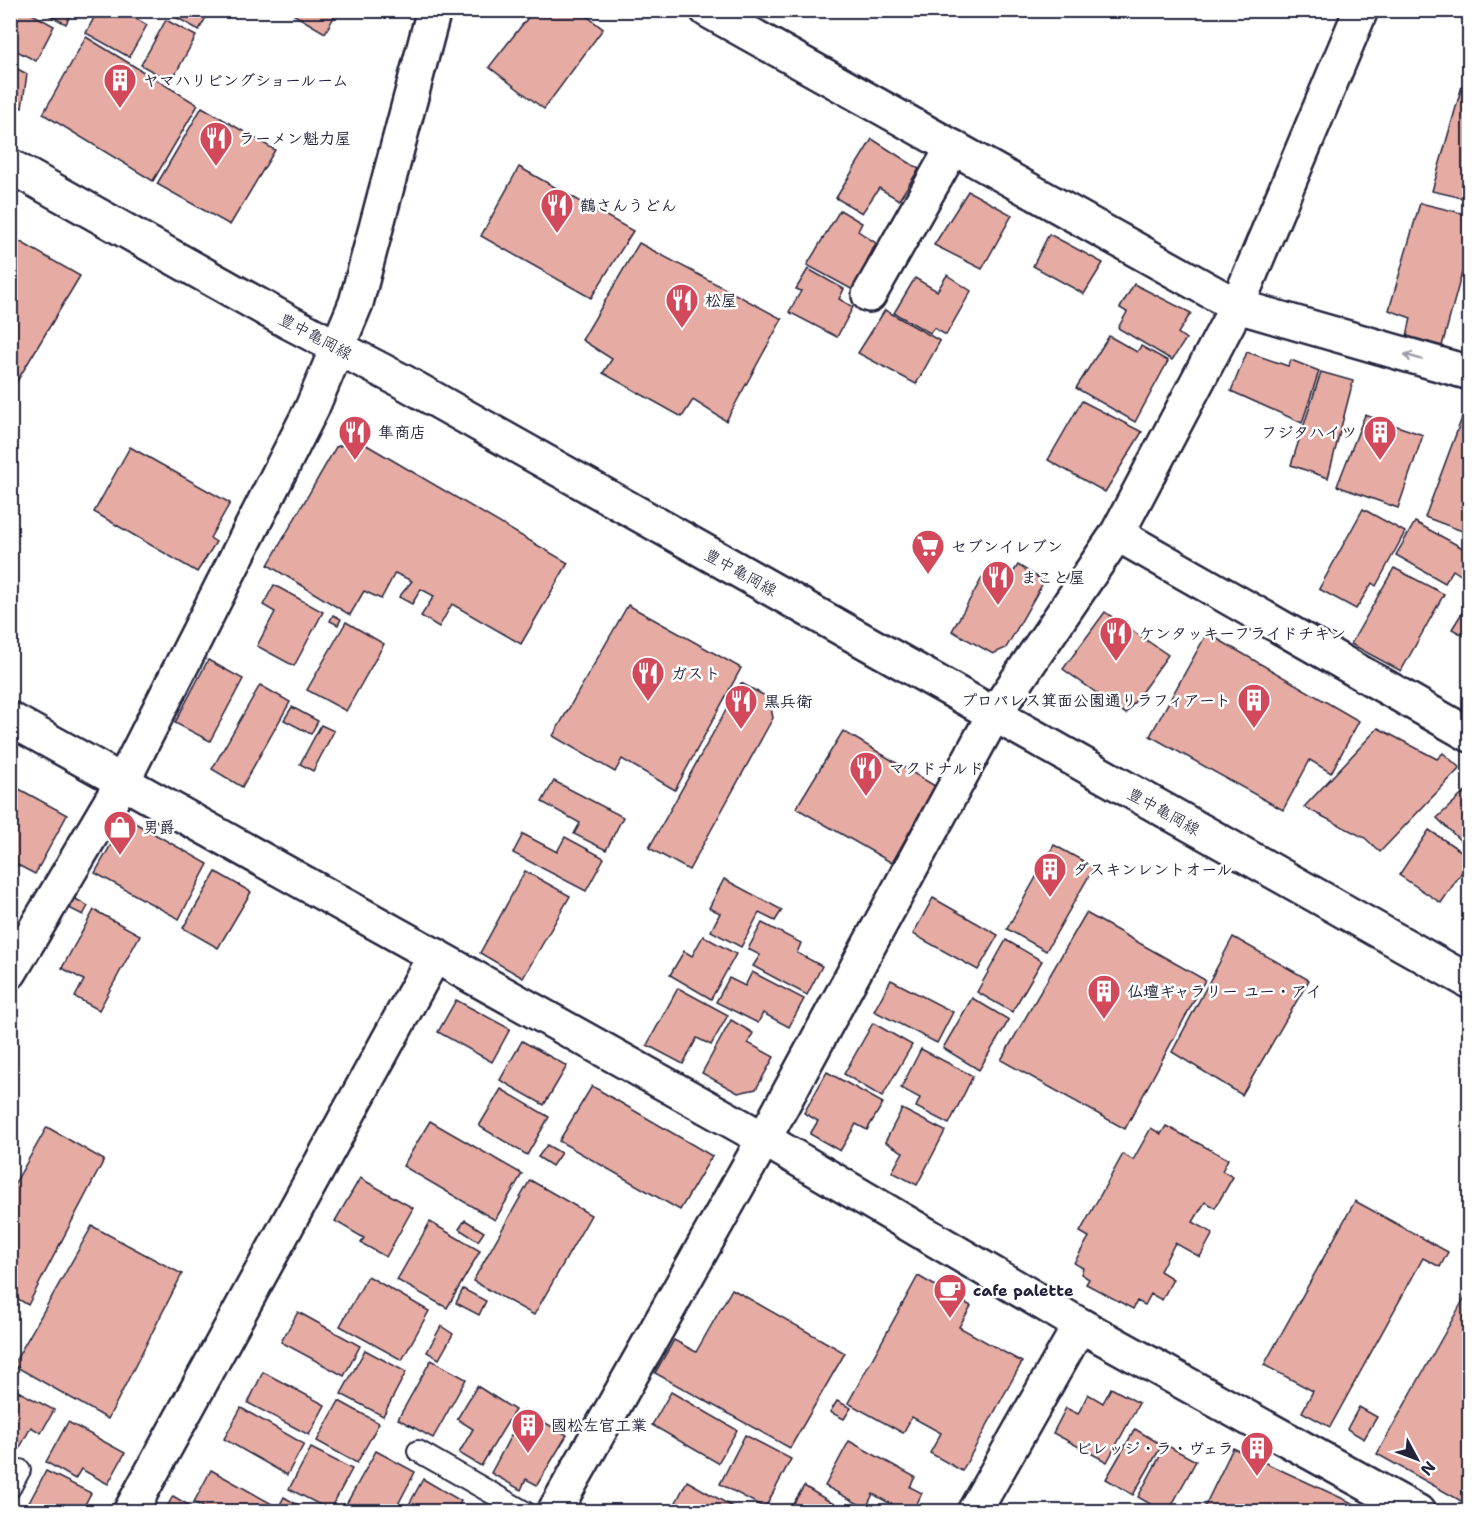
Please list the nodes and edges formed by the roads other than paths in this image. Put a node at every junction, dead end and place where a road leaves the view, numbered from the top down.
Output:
1 (434, 10) edge
2 (706, 10) edge
3 (1353, 14) edge
4 (952, 147) junction
5 (10, 166) edge
6 (869, 295) dead end
7 (1237, 306) junction
8 (337, 348) junction
9 (1470, 373) edge
10 (1117, 534) junction
11 (993, 716) junction
12 (10, 719) edge
13 (1470, 735) edge
14 (123, 781) junction
15 (435, 955) junction
16 (10, 972) edge
17 (1470, 982) edge
18 (764, 1139) junction
19 (1080, 1324) junction
20 (418, 1451) dead end
21 (1402, 1508) edge
22 (130, 1512) edge
23 (525, 1512) edge
24 (554, 1512) edge
25 (975, 1512) edge

1 - 8 street
2 - 4 street
3 - 7 street
4 - 6 street
4 - 7 street
5 - 8 street, 豊中亀岡線
9 -> 7 street
7 - 10 street
8 - 11 street, 豊中亀岡線
8 - 14 street
10 - 11 street
10 - 13 street
11 - 17 street, 豊中亀岡線
11 - 18 street
12 - 14 street
14 - 15 street
14 - 16 street
15 - 18 street
15 - 22 street
18 - 19 street
18 - 24 street
19 - 21 street
19 - 25 street
20 - 23 lane

